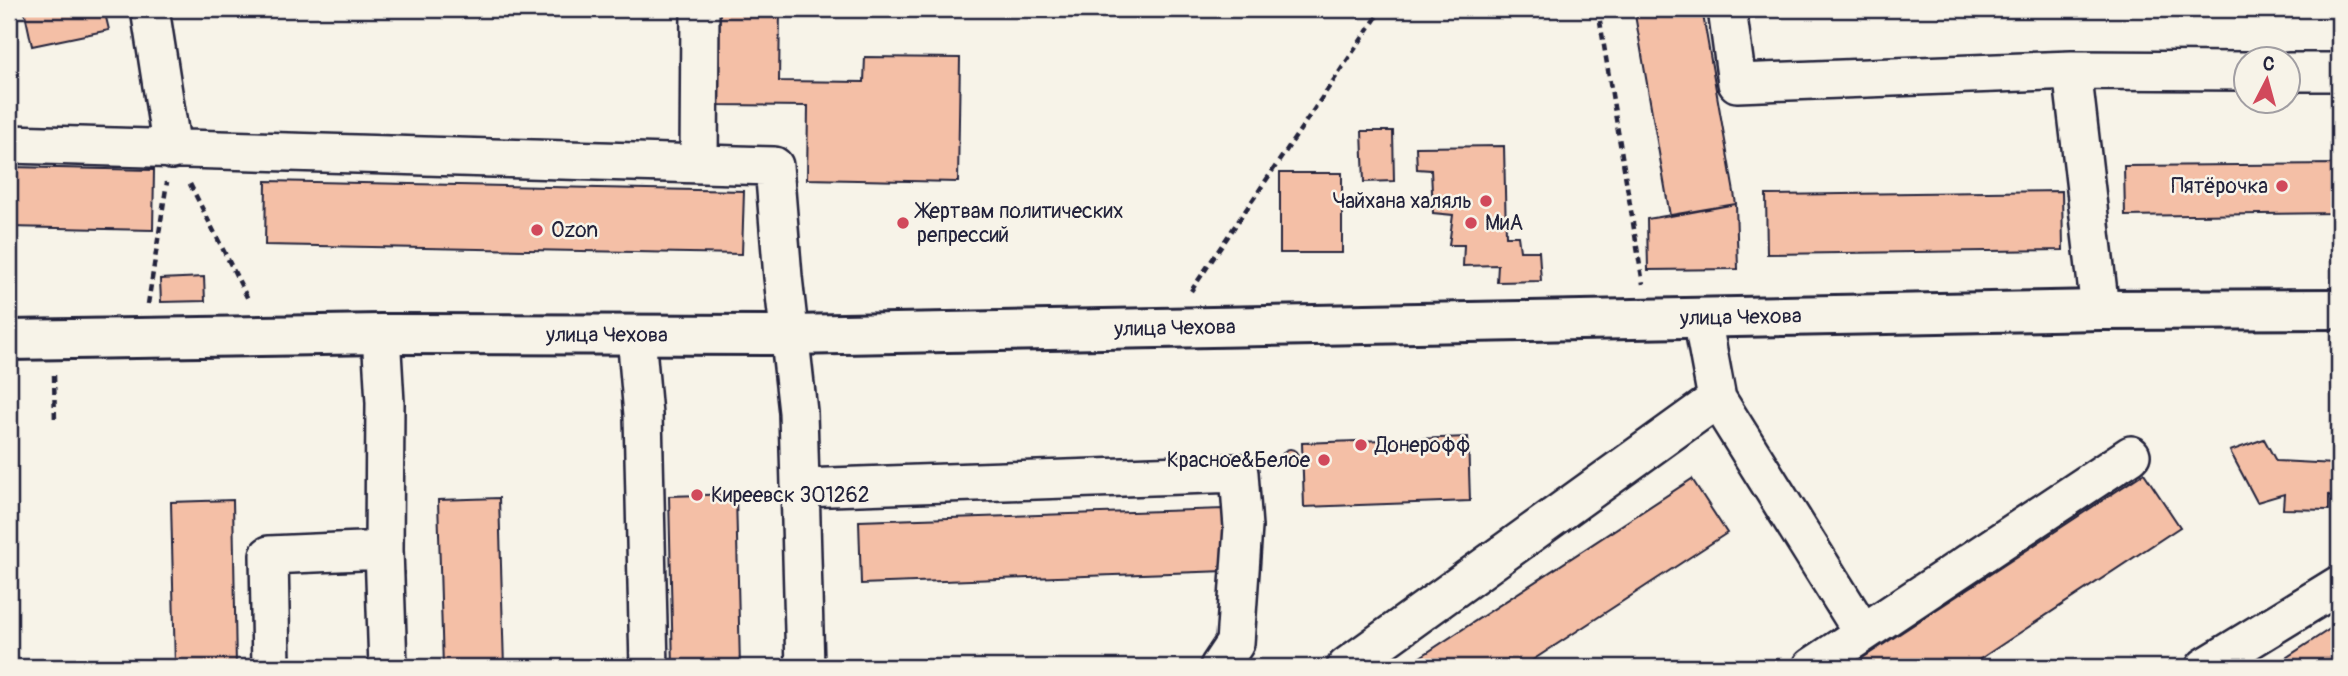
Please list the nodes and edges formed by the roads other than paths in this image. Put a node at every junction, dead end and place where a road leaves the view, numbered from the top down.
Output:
1 (150, 9) edge
2 (700, 9) edge
3 (1727, 9) edge
4 (2072, 70) junction
5 (2232, 71) edge
6 (2302, 72) edge
7 (2339, 72) edge
8 (9, 144) edge
9 (172, 150) junction
10 (699, 164) junction
11 (2339, 309) edge
12 (2100, 310) junction
13 (1702, 318) junction
14 (381, 334) junction
15 (636, 335) junction
16 (790, 335) junction
17 (9, 340) edge
18 (1717, 399) junction
19 (2131, 455) dead end
20 (801, 488) junction
21 (384, 550) junction
22 (2339, 584) edge
23 (1863, 633) junction
24 (271, 667) edge
25 (388, 667) edge
26 (649, 667) edge
27 (805, 667) edge
28 (1219, 667) edge
29 (1346, 667) edge
30 (1812, 667) edge
31 (2205, 667) edge

1 - 9 street
2 - 10 street
3 - 4 street
4 - 5 street
4 - 12 street
6 - 7 street
8 - 9 street
9 - 10 street
10 - 16 street
11 - 12 main road, улица Чехова
12 - 13 main road, улица Чехова
13 - 16 main road, улица Чехова
13 - 18 street
14 - 15 main road, улица Чехова
14 - 17 main road, улица Чехова
14 - 21 street
15 - 16 main road, улица Чехова
15 - 26 street
16 - 20 street
18 - 23 street
18 - 29 street
19 - 23 street
20 - 27 street
20 - 28 street
21 - 24 street
21 - 25 street
22 - 31 street
23 - 30 street

